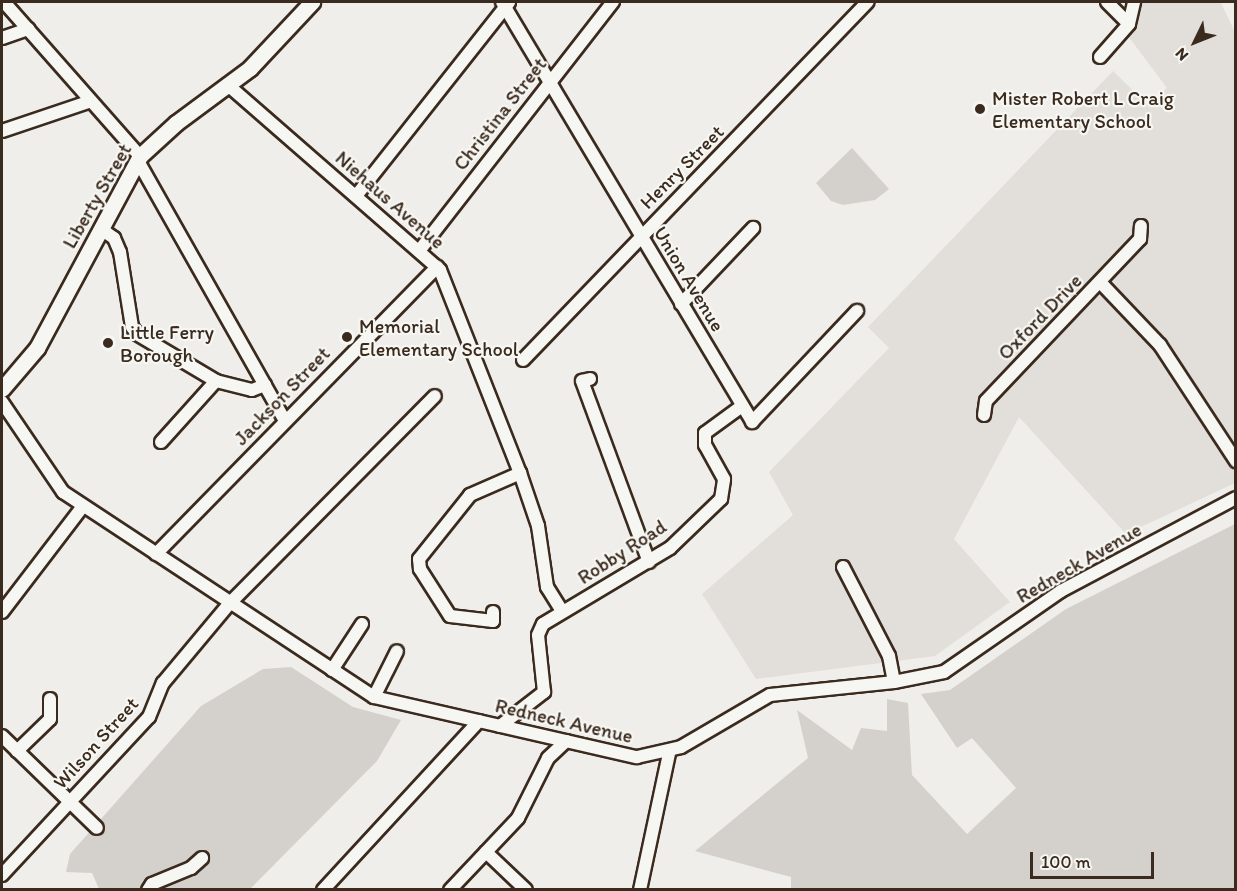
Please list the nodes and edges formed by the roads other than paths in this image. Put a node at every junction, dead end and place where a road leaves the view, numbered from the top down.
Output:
1 (4, 2) edge
2 (312, 2) edge
3 (613, 2) edge
4 (868, 2) edge
5 (1107, 2) edge
6 (1134, 2) edge
7 (505, 3) edge
8 (1130, 24) junction
9 (28, 29) junction
10 (2, 38) edge
11 (1100, 57) dead end
12 (549, 82) junction
13 (229, 86) junction
14 (91, 100) junction
15 (2, 131) edge
16 (139, 158) junction
17 (356, 196) junction
18 (1141, 226) dead end
19 (753, 228) dead end
20 (101, 229) junction
21 (640, 236) junction
22 (419, 251) junction
23 (437, 267) junction
24 (1100, 282) junction
25 (681, 304) junction
26 (857, 311) dead end
27 (523, 360) dead end
28 (590, 378) dead end
29 (216, 381) junction
30 (265, 385) junction
31 (2, 389) edge
32 (435, 396) dead end
33 (2, 402) edge
34 (742, 406) junction
35 (984, 415) dead end
36 (285, 421) junction
37 (161, 442) dead end
38 (1236, 461) edge
39 (520, 473) junction
40 (1236, 498) edge
41 (83, 506) junction
42 (156, 554) junction
43 (649, 562) junction
44 (843, 567) dead end
45 (230, 603) junction
46 (562, 611) junction
47 (2, 612) edge
48 (494, 612) dead end
49 (362, 624) dead end
50 (397, 651) dead end
51 (332, 670) junction
52 (894, 682) junction
53 (374, 697) junction
54 (50, 699) dead end
55 (479, 721) junction
56 (500, 726) junction
57 (2, 736) edge
58 (566, 741) junction
59 (17, 751) junction
60 (669, 753) junction
61 (70, 802) junction
62 (97, 828) dead end
63 (486, 852) junction
64 (202, 858) dead end
65 (2, 874) edge
66 (148, 890) edge
67 (322, 890) edge
68 (450, 890) edge
69 (526, 890) edge
70 (640, 890) edge

1 - 9 street
2 - 13 main road, Liberty Street
3 - 12 street, Christina Street
4 - 21 street, Henry Street
5 - 8 street
6 - 8 street
7 - 12 street, Union Avenue
7 - 17 street
8 - 11 street
9 - 10 street
9 - 14 street
12 - 21 street, Union Avenue
12 - 22 street, Christina Street
13 - 16 main road, Liberty Street
13 - 17 street, Niehaus Avenue
14 - 15 street
14 - 16 street
16 - 20 main road, Liberty Street
16 - 30 street
17 - 22 street, Niehaus Avenue
18 - 24 street
19 - 25 street
20 - 29 street
20 - 31 main road, Liberty Street
21 - 25 street, Union Avenue
21 - 27 street, Henry Street
22 - 23 street, Niehaus Avenue
23 - 36 street, Jackson Street
23 - 39 street, Niehaus Avenue
24 - 35 street, Oxford Drive
24 - 38 street, Oxford Drive
25 - 34 street, Union Avenue
26 - 34 street, Union Avenue
28 - 43 street
29 - 30 street
29 - 37 street
30 - 36 street
32 - 45 street, Wilson Street
33 - 41 street, Redneck Avenue
34 - 43 street, Robby Road
36 - 42 street, Jackson Street
39 - 46 street, Niehaus Avenue
39 - 48 street
40 - 52 street, Redneck Avenue
41 - 42 street, Redneck Avenue
41 - 47 street
42 - 45 street, Redneck Avenue
43 - 46 street, Robby Road
44 - 52 street
45 - 51 street, Redneck Avenue
45 - 61 street, Wilson Street
46 - 56 street, Robby Road
49 - 51 street
50 - 53 street
51 - 53 street, Redneck Avenue
52 - 60 street, Redneck Avenue
53 - 55 street, Redneck Avenue
54 - 59 street
55 - 56 street, Redneck Avenue
55 - 67 street
56 - 58 street, Redneck Avenue
57 - 59 street
58 - 60 street, Redneck Avenue
58 - 63 street
59 - 61 street
60 - 70 street
61 - 62 street
61 - 65 street, Wilson Street
63 - 68 street
63 - 69 street
64 - 66 street

